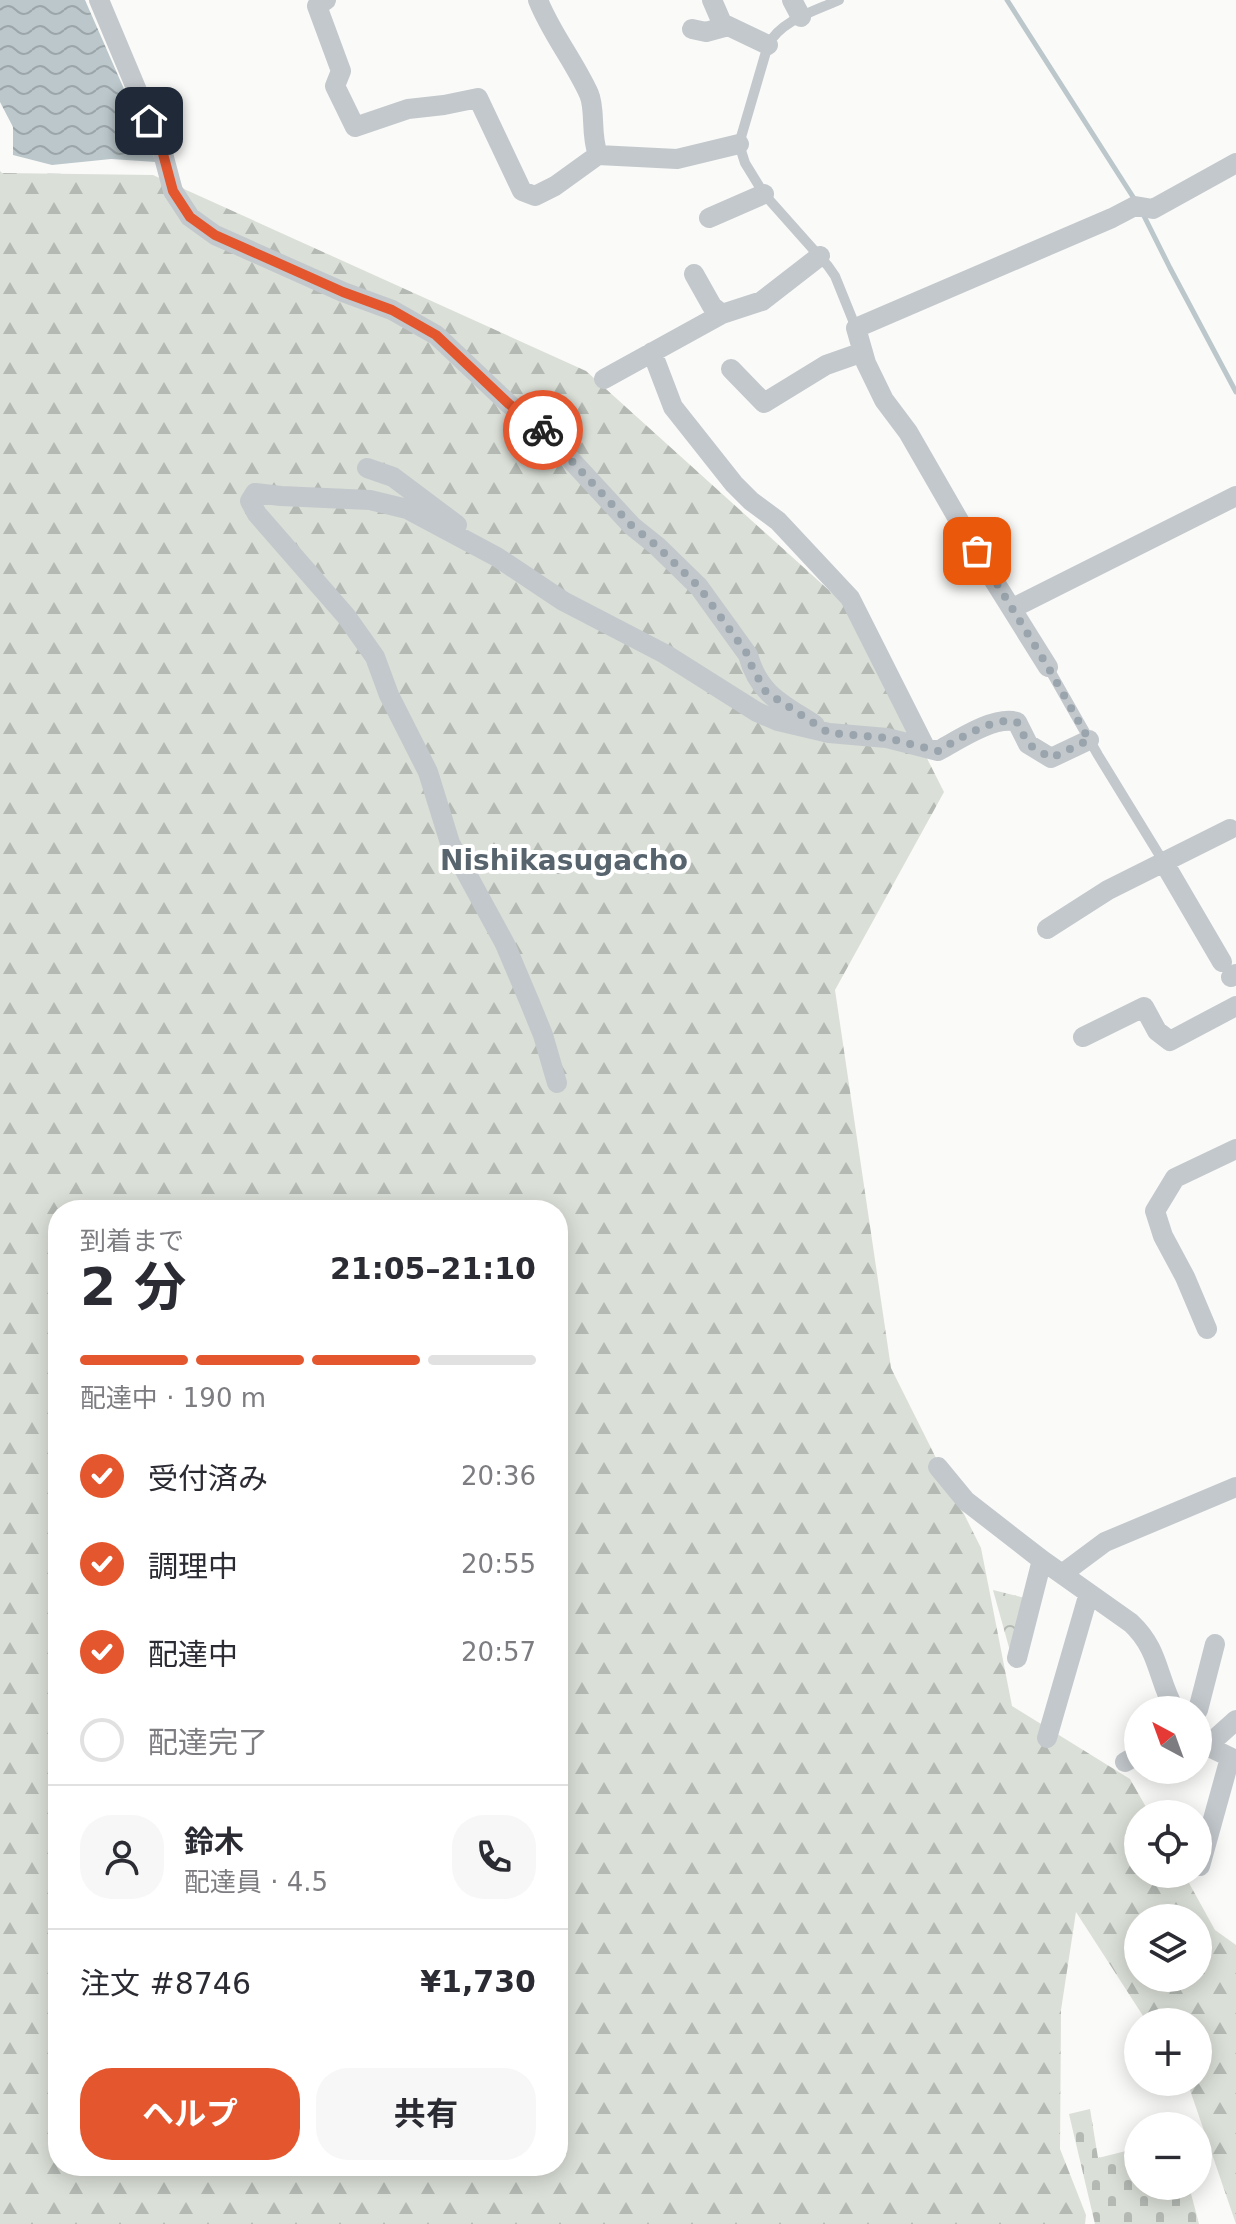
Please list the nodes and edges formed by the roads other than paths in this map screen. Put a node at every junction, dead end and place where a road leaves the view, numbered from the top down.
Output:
1 (99, 0) edge
2 (326, 0) edge
3 (538, 0) edge
4 (712, 0) edge
5 (839, 0) edge
6 (796, 8) edge
7 (728, 26) junction
8 (692, 29) dead end
9 (768, 45) junction
10 (739, 144) junction
11 (598, 155) junction
12 (1236, 163) edge
13 (764, 194) junction
14 (709, 218) dead end
15 (820, 256) junction
16 (694, 274) dead end
17 (722, 314) junction
18 (856, 328) junction
19 (652, 352) junction
20 (863, 352) junction
21 (731, 369) dead end
22 (604, 379) dead end
23 (367, 468) dead end
24 (1236, 496) edge
25 (494, 555) junction
26 (1013, 608) junction
27 (1048, 667) joint
28 (829, 733) junction
29 (1089, 740) junction
30 (925, 747) junction
31 (1230, 829) dead end
32 (1163, 861) junction
33 (1047, 929) dead end
34 (1231, 975) edge
35 (1236, 1006) edge
36 (1083, 1037) dead end
37 (557, 1083) dead end
38 (1236, 1149) edge
39 (1207, 1329) dead end
40 (938, 1467) dead end
41 (1236, 1487) edge
42 (1042, 1560) junction
43 (1062, 1574) junction
44 (1089, 1593) junction
45 (1215, 1644) dead end
46 (1017, 1658) dead end
47 (1168, 1696) edge
48 (1202, 1696) edge
49 (1236, 1720) edge
50 (1212, 1737) edge
51 (1047, 1738) dead end
52 (1212, 1744) edge
53 (1233, 1759) edge
54 (1212, 1827) edge

1 - 28 street
2 - 11 street
3 - 11 street
4 - 7 street
5 - 6 lane
6 - 9 lane
7 - 8 street
7 - 9 street
9 - 10 lane
10 - 11 street
10 - 13 lane
12 - 18 street
13 - 14 street
13 - 15 lane
15 - 17 street
15 - 18 lane
16 - 17 street
17 - 19 street
18 - 20 street
19 - 22 street
19 - 30 street
20 - 21 street
20 - 26 street
23 - 25 street
24 - 26 street
25 - 28 street
25 - 37 street
26 - 27 street
27 - 29 lane
28 - 30 street
29 - 30 street
29 - 32 lane
31 - 32 street
32 - 33 street
32 - 34 street
35 - 36 street
38 - 39 street
40 - 42 street
41 - 43 street
42 - 43 street
42 - 46 street
43 - 44 street
44 - 47 street
44 - 51 street
45 - 48 street
49 - 50 street
52 - 53 street
53 - 54 street

